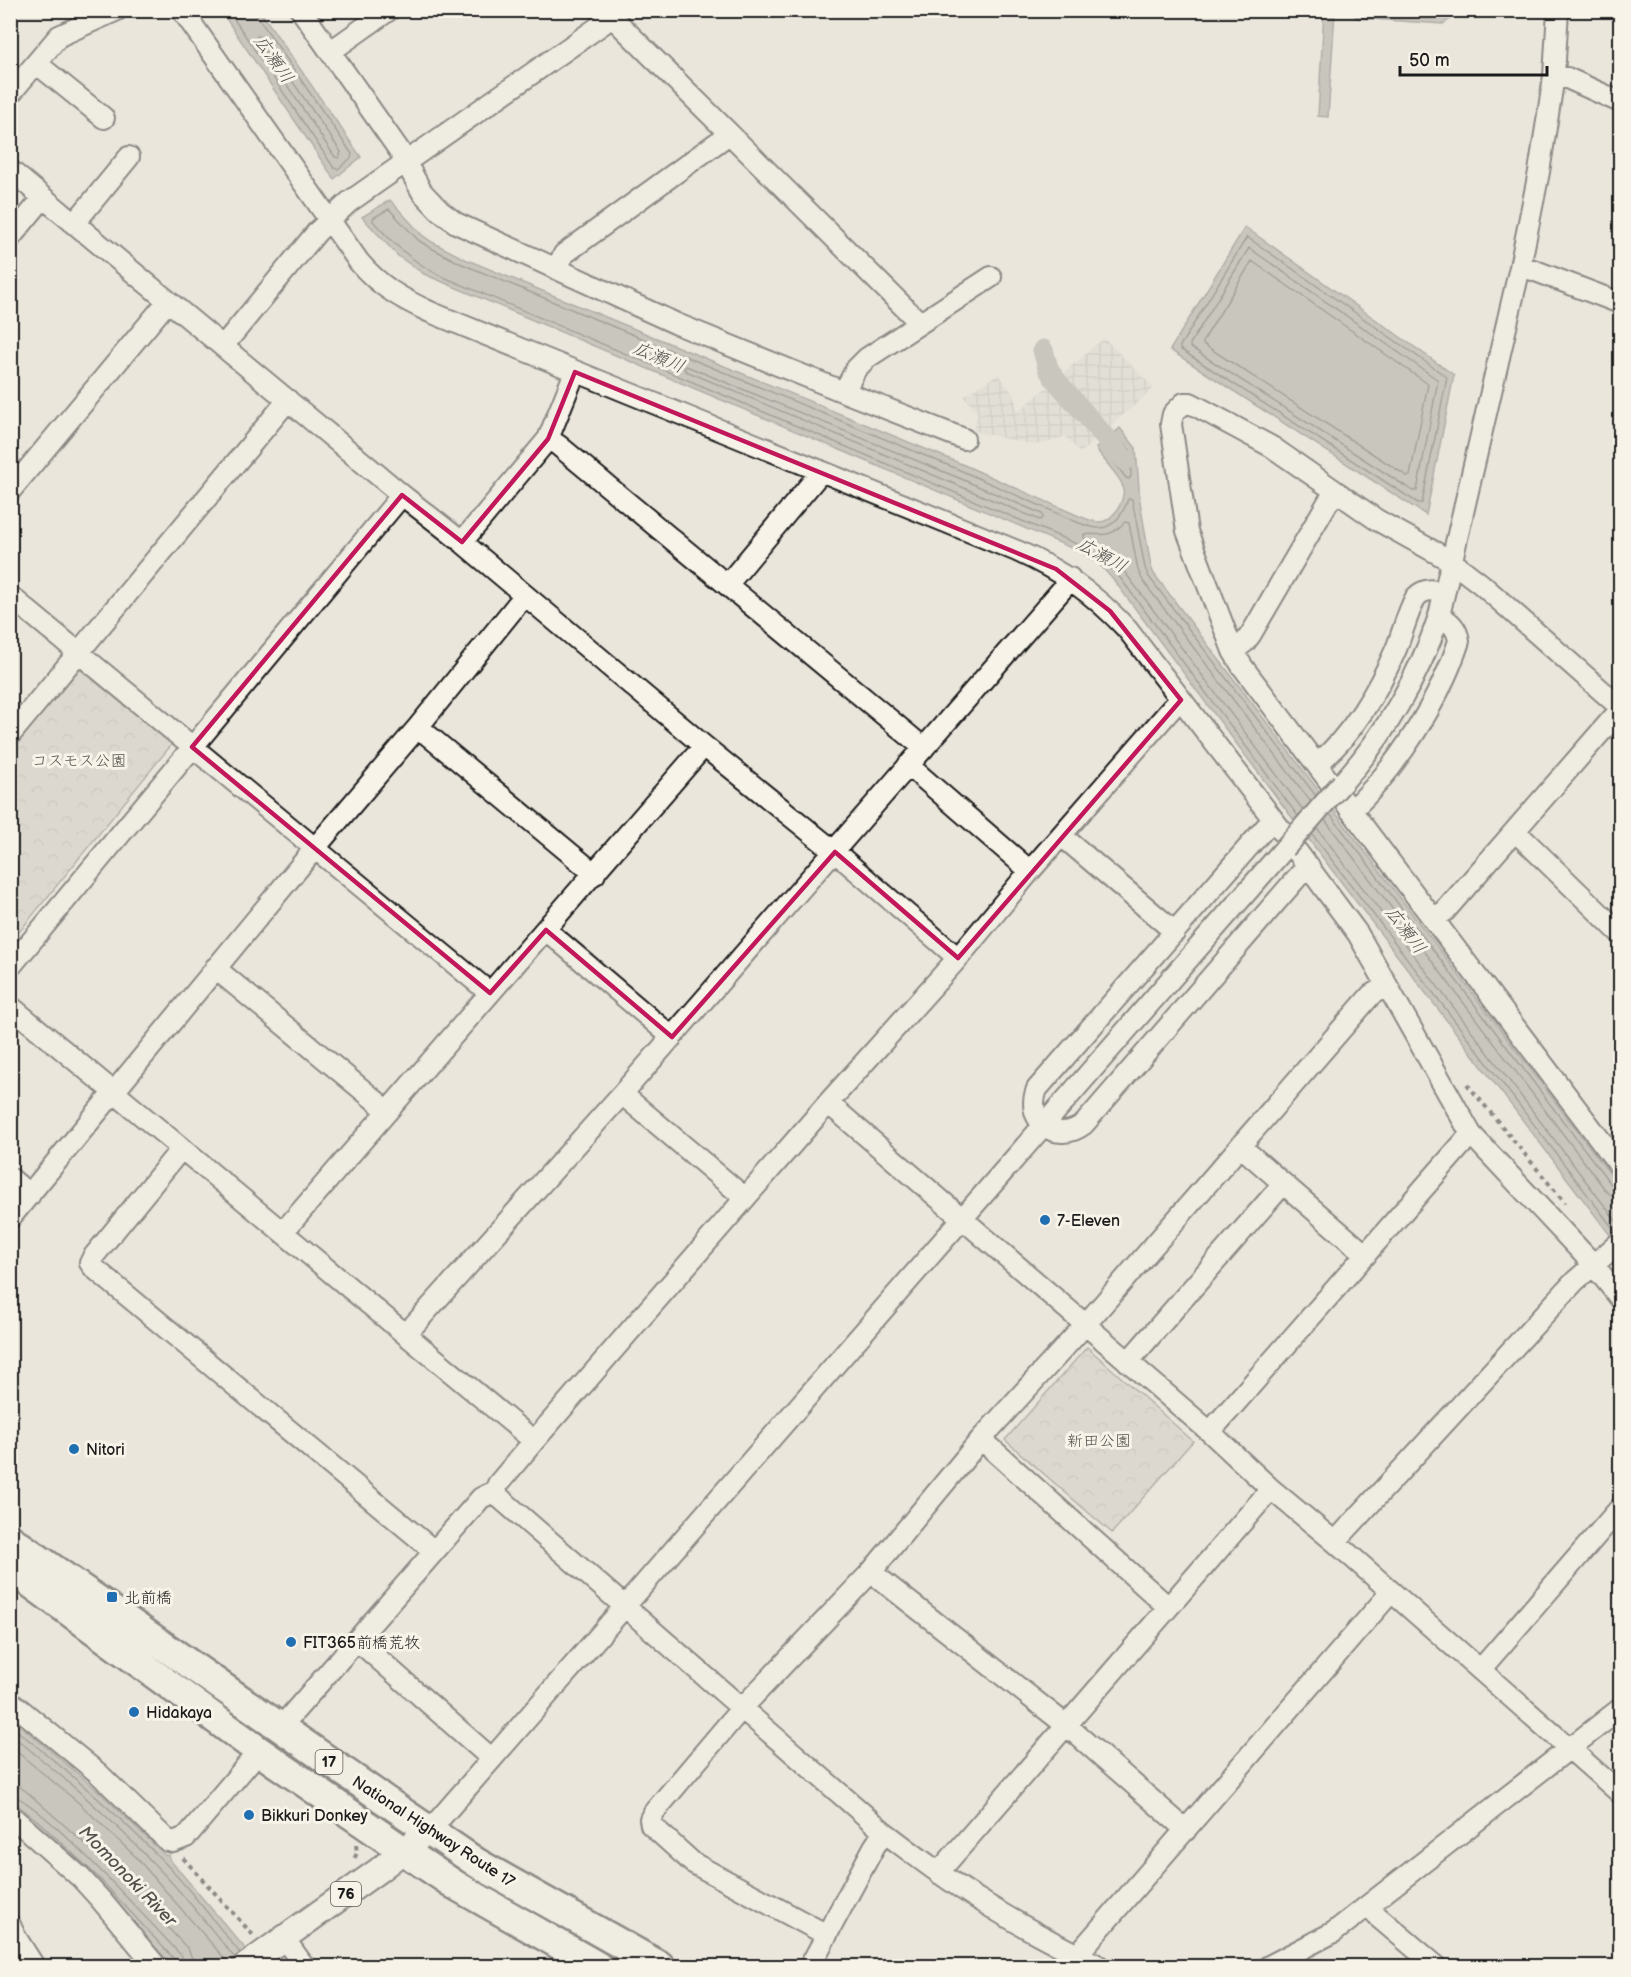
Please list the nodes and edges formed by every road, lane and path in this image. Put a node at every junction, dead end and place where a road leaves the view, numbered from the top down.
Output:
1 (117, 10) edge
2 (182, 10) edge
3 (302, 10) edge
4 (389, 10) edge
5 (1558, 10) edge
6 (608, 14) edge
7 (331, 51) junction
8 (36, 63) junction
9 (1554, 76) junction
10 (10, 94) edge
11 (1620, 102) edge
12 (104, 118) dead end
13 (729, 134) junction
14 (129, 157) dead end
15 (405, 164) junction
16 (10, 170) edge
17 (43, 198) junction
18 (329, 220) junction
19 (74, 224) junction
20 (10, 238) edge
21 (1520, 267) junction
22 (556, 269) junction
23 (991, 277) dead end
24 (168, 301) junction
25 (1620, 303) edge
26 (919, 322) junction
27 (223, 346) junction
28 (575, 372) junction
29 (844, 392) junction
30 (288, 400) junction
31 (548, 439) junction
32 (964, 439) dead end
33 (819, 470) junction
34 (10, 491) edge
35 (1336, 493) junction
36 (402, 495) junction
37 (462, 542) junction
38 (1451, 561) junction
39 (1070, 578) junction
40 (728, 585) junction
41 (1444, 592) junction
42 (10, 596) edge
43 (524, 596) junction
44 (1439, 616) junction
45 (1233, 651) junction
46 (79, 652) junction
47 (1181, 700) junction
48 (1620, 708) edge
49 (418, 727) junction
50 (10, 735) edge
51 (704, 746) junction
52 (192, 747) junction
53 (924, 748) junction
54 (1317, 764) junction
55 (908, 765) junction
56 (1352, 811) junction
57 (1274, 819) junction
58 (1515, 831) junction
59 (1062, 836) junction
60 (315, 848) junction
61 (835, 852) junction
62 (1309, 866) junction
63 (1030, 871) junction
64 (595, 874) junction
65 (1434, 918) junction
66 (546, 930) junction
67 (1175, 932) junction
68 (1620, 933) edge
69 (958, 957) junction
70 (10, 967) edge
71 (216, 969) junction
72 (1386, 986) junction
73 (490, 993) junction
74 (10, 1006) edge
75 (672, 1036) junction
76 (1465, 1082) dead end
77 (113, 1093) junction
78 (622, 1094) junction
79 (828, 1103) junction
80 (388, 1111) junction
81 (1044, 1125) junction
82 (1471, 1134) junction
83 (1240, 1146) junction
84 (182, 1149) junction
85 (1620, 1166) edge
86 (10, 1178) edge
87 (1283, 1184) junction
88 (30, 1195) junction
89 (745, 1198) junction
90 (1569, 1208) dead end
91 (10, 1218) edge
92 (963, 1219) junction
93 (283, 1232) junction
94 (1618, 1244) edge
95 (1366, 1255) junction
96 (1593, 1264) junction
97 (1620, 1298) edge
98 (1085, 1325) junction
99 (406, 1334) junction
100 (1128, 1362) junction
101 (1210, 1432) junction
102 (981, 1439) junction
103 (534, 1441) junction
104 (1271, 1489) junction
105 (495, 1491) junction
106 (1620, 1508) edge
107 (10, 1539) edge
108 (1335, 1542) junction
109 (434, 1551) junction
110 (10, 1568) edge
111 (871, 1572) junction
112 (1391, 1592) junction
113 (625, 1607) junction
114 (1168, 1607) junction
115 (357, 1640) junction
116 (1480, 1670) junction
117 (10, 1701) edge
118 (741, 1709) junction
119 (1620, 1709) edge
120 (1066, 1725) junction
121 (280, 1728) junction
122 (1570, 1748) junction
123 (259, 1751) junction
124 (492, 1759) junction
125 (1620, 1793) edge
126 (10, 1815) edge
127 (429, 1830) junction
128 (1186, 1830) junction
129 (884, 1832) junction
130 (173, 1842) junction
131 (404, 1851) junction
132 (940, 1874) junction
133 (1369, 1905) junction
134 (12, 1934) edge
135 (826, 1935) junction
136 (284, 1938) junction
137 (254, 1954) edge
138 (1079, 1956) junction
139 (34, 1966) edge
140 (156, 1966) edge
141 (304, 1966) edge
142 (597, 1966) edge
143 (660, 1966) edge
144 (810, 1966) edge
145 (1099, 1966) edge
146 (1269, 1966) edge
147 (1436, 1966) edge

1 - 8 street
2 - 18 street
3 - 7 street
4 - 7 street
5 - 9 street
6 - 13 street
6 - 15 street
7 - 15 street
8 - 10 street
8 - 12 street
9 - 11 street
9 - 21 street
13 - 22 street
13 - 26 street
14 - 19 street
15 - 18 street
15 - 22 street
16 - 17 street
17 - 19 street
17 - 20 street
18 - 27 street
18 - 28 street
19 - 24 street
21 - 25 street
21 - 38 street
22 - 29 street
23 - 26 street
24 - 27 street
24 - 34 street
26 - 29 street
27 - 30 street
28 - 31 street
28 - 33 street
29 - 32 street
30 - 36 street
30 - 46 street
31 - 37 street
31 - 40 street
33 - 39 street
33 - 40 street
35 - 38 street
35 - 45 street
35 - 45 street
36 - 37 street
36 - 52 street
37 - 43 street
38 - 41 street
38 - 48 street
39 - 47 street
39 - 53 street
40 - 53 street
41 - 44 street
41 - 54 street
42 - 46 street
43 - 49 street
43 - 51 street
44 - 56 street
44 - 81 street, bridge
45 - 54 street
46 - 50 street
46 - 52 street
47 - 57 street
47 - 59 street
48 - 58 street
49 - 60 street
49 - 64 street
51 - 61 street
51 - 64 street
52 - 60 street
52 - 70 street
53 - 55 street
54 - 56 street
55 - 61 street
55 - 63 street
56 - 65 street
57 - 62 street
57 - 67 street
58 - 65 street
58 - 68 street
59 - 63 street
59 - 67 street
60 - 71 street
60 - 73 street
61 - 69 street
61 - 75 street
62 - 72 street
62 - 81 street
63 - 69 street
64 - 66 street
65 - 85 street
66 - 73 street
66 - 75 street
67 - 81 street
69 - 79 street
71 - 77 street
71 - 80 street
72 - 82 street
72 - 83 street
73 - 80 street
74 - 77 street
75 - 78 street
76 - 90 path
77 - 84 street
77 - 88 street
78 - 89 street
78 - 99 street
79 - 89 street
79 - 92 street
80 - 93 street
81 - 92 street
82 - 95 street
82 - 96 street
83 - 87 street
83 - 98 street
84 - 93 street
84 - 109 street
86 - 88 street
87 - 95 street
87 - 100 street
88 - 91 street
89 - 103 street
92 - 98 street
92 - 113 street
93 - 99 street
94 - 96 street
95 - 101 street
96 - 97 street
96 - 108 street
98 - 100 street
98 - 102 street
99 - 103 street
100 - 101 street
101 - 104 street
102 - 111 street
102 - 114 street
103 - 105 street
104 - 108 street
104 - 114 street
105 - 109 street
105 - 113 street
106 - 116 street
107 - 121 highway, National Highway Route 17 / 17
108 - 112 street
109 - 115 street
110 - 123 highway, National Highway Route 17 / 17
111 - 118 street
111 - 120 street
112 - 116 street
112 - 128 street
113 - 118 street
113 - 124 street
114 - 120 street
115 - 121 street
115 - 124 street
116 - 122 street
117 - 130 street
118 - 129 street
118 - 135 street
119 - 122 street
120 - 128 street
120 - 132 street
121 - 127 highway, National Highway Route 17 / 17
122 - 125 street
122 - 133 street
123 - 130 street
123 - 131 highway, National Highway Route 17 / 17
124 - 127 street
126 - 140 street
127 - 131 main road, 76
127 - 143 highway, National Highway Route 17 / 17
128 - 138 street
129 - 132 street
129 - 135 street
130 - 137 path
131 - 136 main road, 76
131 - 142 highway, National Highway Route 17 / 17
132 - 138 street
133 - 146 street
133 - 147 street
134 - 139 street
135 - 144 street
136 - 137 main road, 76
136 - 141 street
138 - 145 street

